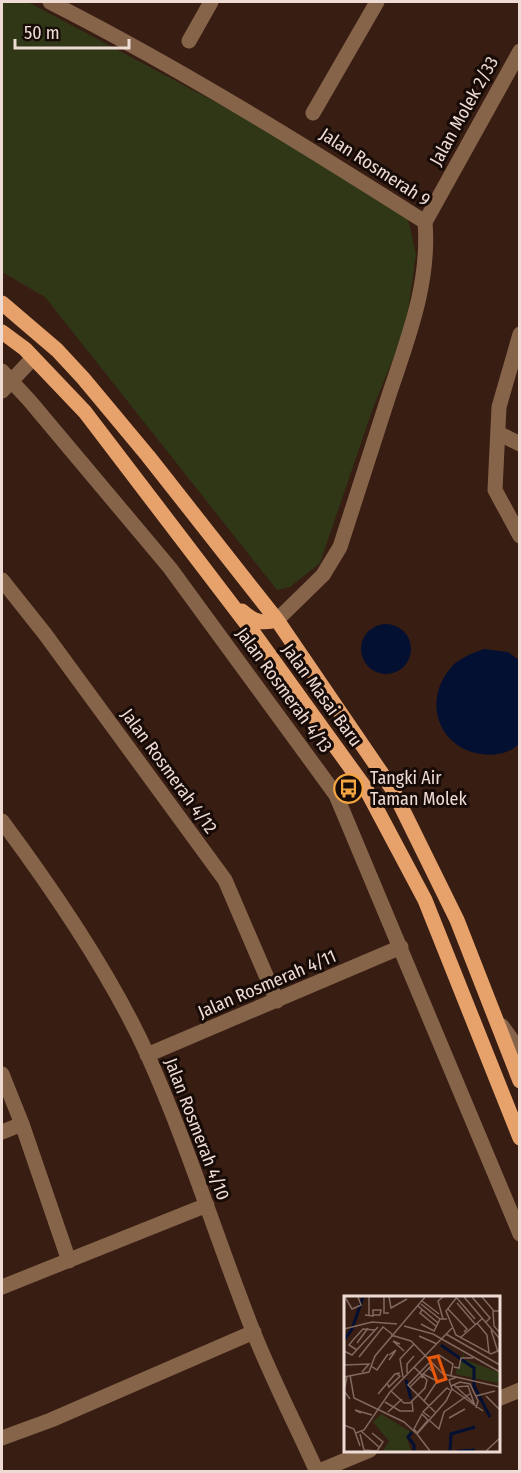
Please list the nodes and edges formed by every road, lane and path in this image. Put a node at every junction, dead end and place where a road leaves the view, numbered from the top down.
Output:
1 (50, 2) edge
2 (211, 2) edge
3 (377, 2) edge
4 (189, 41) dead end
5 (519, 51) edge
6 (314, 113) dead end
7 (425, 222) junction
8 (2, 303) edge
9 (2, 332) edge
10 (519, 334) edge
11 (33, 357) junction
12 (5, 381) edge
13 (498, 434) junction
14 (519, 444) edge
15 (519, 536) edge
16 (2, 580) edge
17 (227, 597) junction
18 (278, 620) junction
19 (2, 821) edge
20 (401, 947) junction
21 (277, 1001) junction
22 (492, 1011) junction
23 (519, 1051) edge
24 (147, 1055) junction
25 (2, 1074) edge
26 (519, 1081) edge
27 (22, 1124) junction
28 (2, 1132) edge
29 (519, 1138) edge
30 (207, 1205) junction
31 (519, 1234) edge
32 (69, 1261) junction
33 (2, 1287) edge
34 (254, 1332) junction
35 (519, 1390) edge
36 (500, 1398) edge
37 (2, 1437) edge
38 (365, 1452) edge
39 (317, 1472) edge

1 - 7 street, Jalan Rosmerah 9
2 - 4 street
3 - 6 street
5 - 7 street, Jalan Molek 2/33
7 - 18 street, Jalan Rosmerah 9
8 - 18 main road, Jalan Masai Baru
9 - 11 main road, Jalan Masai Baru
10 - 13 street
11 - 12 street
11 - 17 main road, Jalan Masai Baru
12 - 20 street, Jalan Rosmerah 4/13
13 - 14 street
13 - 15 street
16 - 21 street, Jalan Rosmerah 4/12
17 - 18 main road
17 - 29 main road, Jalan Masai Baru
18 - 22 main road, Jalan Masai Baru
19 - 24 street, Jalan Rosmerah 4/10
20 - 21 street, Jalan Rosmerah 4/11
20 - 31 street, Jalan Rosmerah 4/13
21 - 24 street, Jalan Rosmerah 4/11
22 - 23 street
22 - 26 main road, Jalan Masai Baru
24 - 30 street, Jalan Rosmerah 4/10
25 - 27 street
27 - 28 street
27 - 32 street
30 - 32 street
30 - 34 street, Jalan Rosmerah 4/10
32 - 33 street
34 - 37 street
34 - 39 street, Jalan Rosmerah 4/10
35 - 36 street
38 - 39 street

